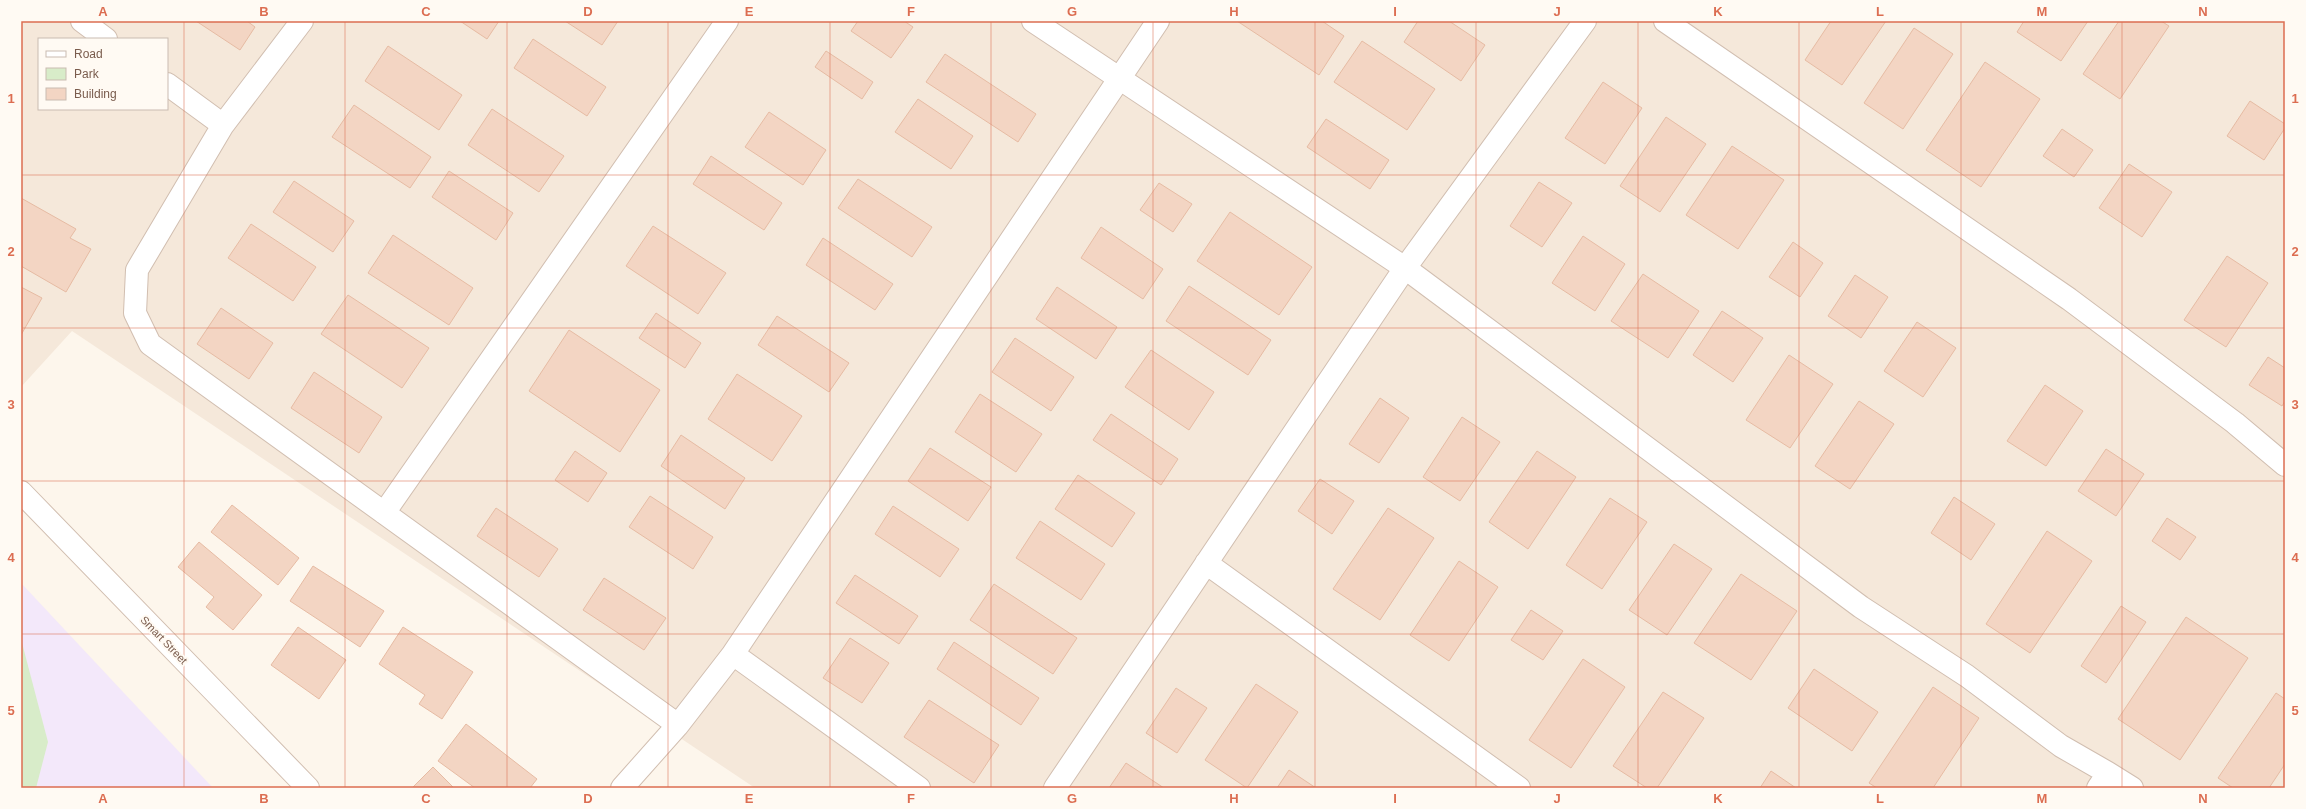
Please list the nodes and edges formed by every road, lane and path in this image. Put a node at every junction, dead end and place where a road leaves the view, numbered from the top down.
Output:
1 (82, 21) edge
2 (302, 21) edge
3 (727, 21) edge
4 (1033, 21) edge
5 (1158, 21) edge
6 (1585, 21) edge
7 (1665, 21) edge
8 (105, 38) edge
9 (1119, 76) junction
10 (168, 85) edge
11 (223, 125) junction
12 (1405, 268) junction
13 (2285, 465) edge
14 (21, 492) edge
15 (384, 512) junction
16 (1206, 563) junction
17 (733, 654) junction
18 (678, 725) junction
19 (2103, 781) edge
20 (308, 788) edge
21 (622, 788) edge
22 (919, 788) edge
23 (1055, 788) edge
24 (1519, 788) edge
25 (2132, 788) edge

1 - 8 street
2 - 11 street
3 - 15 street
4 - 9 street
5 - 9 street
6 - 12 street
7 - 13 street
9 - 12 street
9 - 17 street
10 - 11 street
11 - 15 street
12 - 16 street
12 - 19 street
14 - 20 street, Smart Street
15 - 18 street
16 - 23 street
16 - 24 street
17 - 18 street
17 - 22 street
18 - 21 street
19 - 25 street

